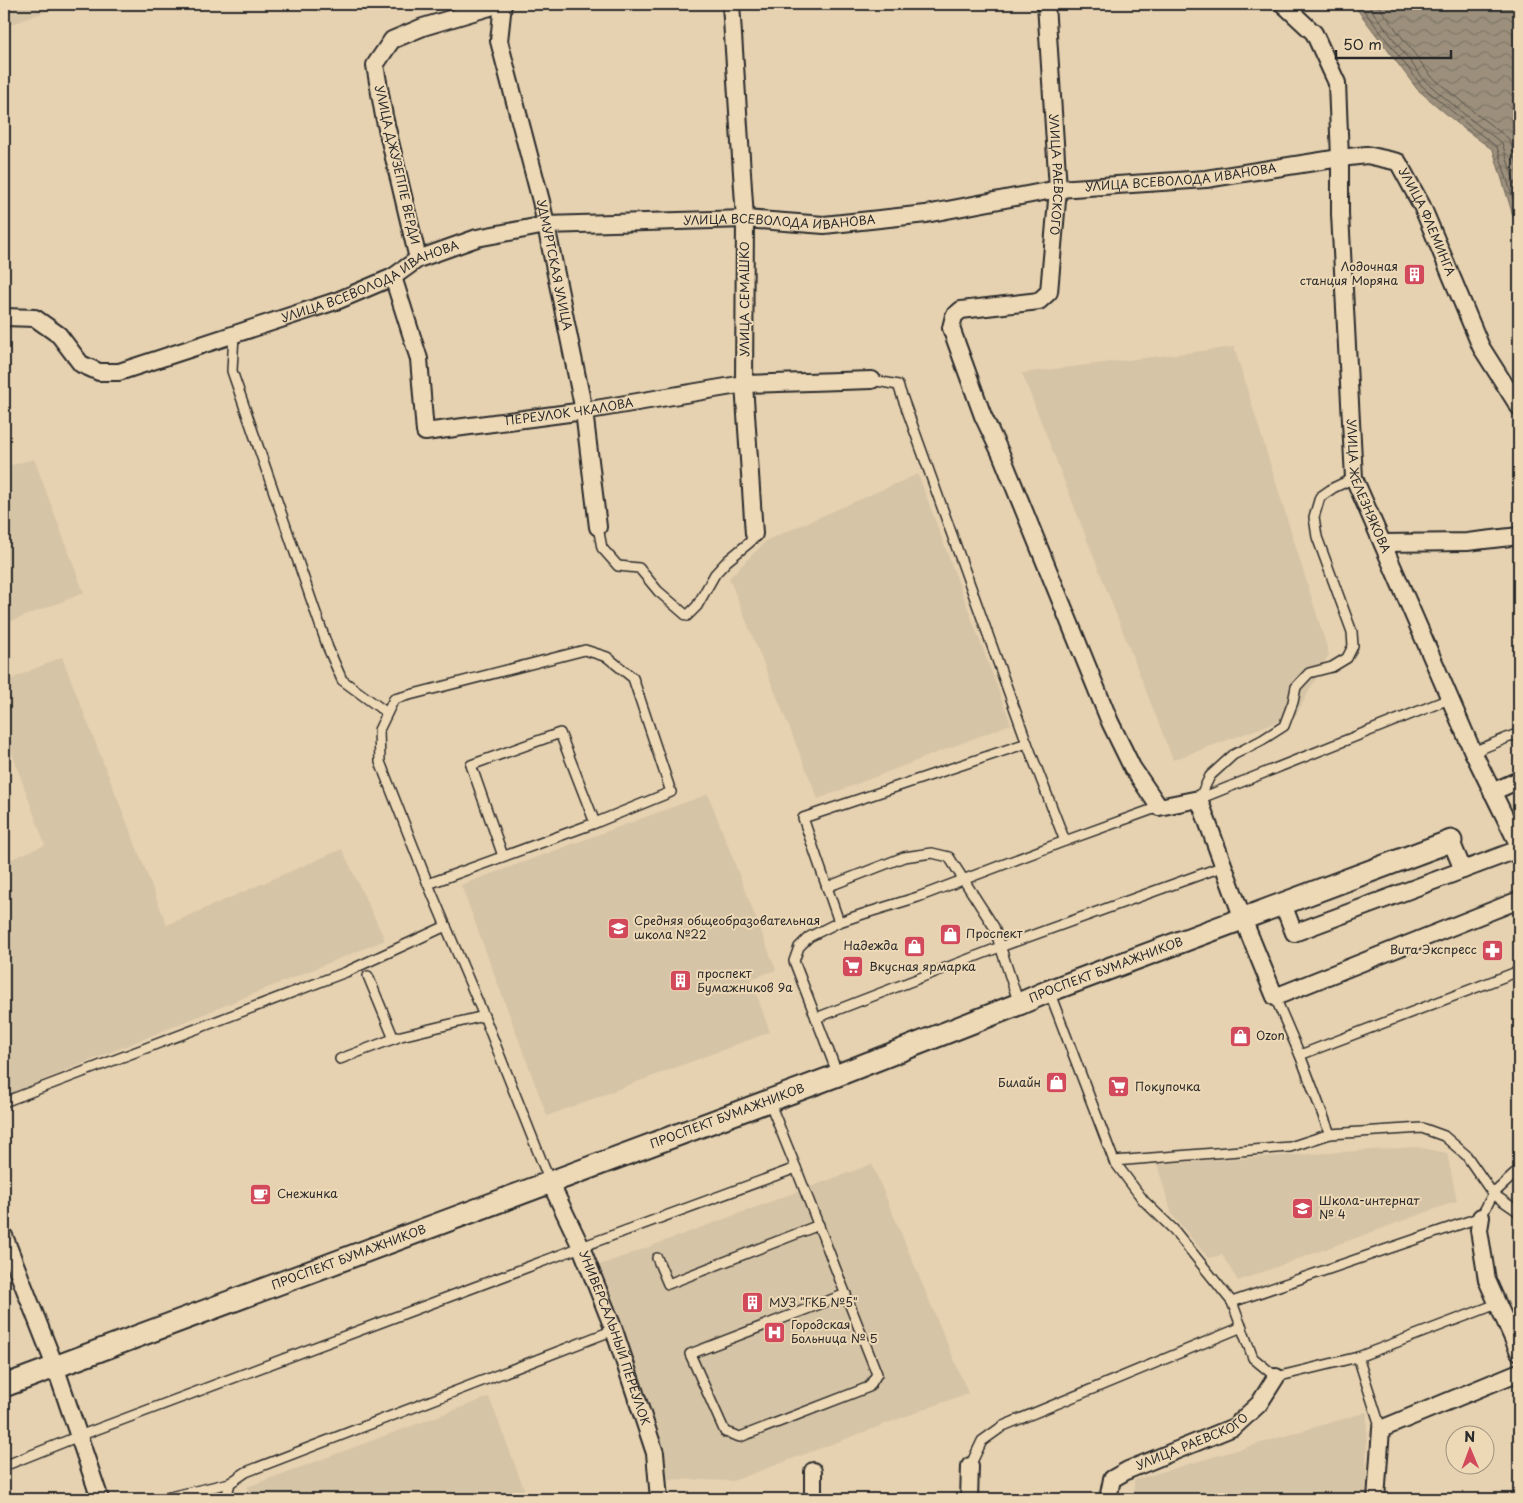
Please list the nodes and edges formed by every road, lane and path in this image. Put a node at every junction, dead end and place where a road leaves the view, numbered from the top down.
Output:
1 (502, 4) edge
2 (731, 4) edge
3 (1046, 4) edge
4 (1283, 4) edge
5 (1340, 158) junction
6 (1058, 189) junction
7 (745, 219) junction
8 (546, 225) junction
9 (418, 259) junction
10 (392, 277) junction
11 (4, 317) edge
12 (234, 334) junction
13 (872, 380) joint
14 (744, 384) junction
15 (1519, 407) edge
16 (584, 411) junction
17 (1354, 478) junction
18 (598, 527) joint
19 (754, 534) joint
20 (1519, 536) edge
21 (1383, 543) junction
22 (1449, 698) junction
23 (387, 714) junction
24 (1519, 734) edge
25 (1027, 743) junction
26 (1473, 752) junction
27 (1519, 780) edge
28 (1492, 792) junction
29 (1199, 799) junction
30 (1159, 807) junction
31 (595, 823) junction
32 (1065, 841) junction
33 (1451, 841) joint
34 (1519, 847) edge
35 (503, 856) junction
36 (1224, 866) junction
37 (1463, 870) junction
38 (965, 879) junction
39 (428, 884) junction
40 (827, 887) junction
41 (1519, 900) edge
42 (1284, 904) junction
43 (1243, 918) junction
44 (839, 922) junction
45 (446, 926) junction
46 (1000, 947) junction
47 (1519, 971) edge
48 (368, 976) dead end
49 (1049, 991) junction
50 (1275, 997) junction
51 (1019, 1004) junction
52 (484, 1016) junction
53 (816, 1018) junction
54 (394, 1039) junction
55 (1300, 1055) junction
56 (340, 1060) dead end
57 (838, 1075) junction
58 (769, 1101) junction
59 (4, 1102) edge
60 (1330, 1134) junction
61 (1114, 1161) junction
62 (796, 1168) junction
63 (1519, 1170) edge
64 (550, 1182) junction
65 (1493, 1194) junction
66 (1519, 1212) edge
67 (1480, 1217) junction
68 (819, 1225) junction
69 (4, 1236) edge
70 (581, 1247) junction
71 (657, 1258) dead end
72 (846, 1294) junction
73 (1232, 1302) junction
74 (1497, 1304) junction
75 (1242, 1328) junction
76 (614, 1330) junction
77 (1519, 1352) edge
78 (1358, 1357) junction
79 (55, 1366) junction
80 (1519, 1372) edge
81 (1276, 1378) junction
82 (4, 1386) edge
83 (1381, 1429) junction
84 (80, 1436) junction
85 (4, 1466) edge
86 (970, 1466) joint
87 (813, 1471) dead end
88 (230, 1483) junction
89 (100, 1499) edge
90 (161, 1499) edge
91 (226, 1499) edge
92 (659, 1499) edge
93 (813, 1499) edge
94 (969, 1499) edge
95 (1108, 1499) edge
96 (1376, 1499) edge

1 - 8 street, УДМУРТСКАЯ УЛИЦА
1 - 9 street, УЛИЦА ДЖУЗЕППЕ ВЕРДИ
2 - 7 street, УЛИЦА СЕМАШКО
3 - 6 street, УЛИЦА РАЕВСКОГО
4 - 5 street
5 - 6 street, УЛИЦА ВСЕВОЛОДА ИВАНОВА
5 - 15 street, УЛИЦА ФЛЕМИНГА
5 - 17 street, УЛИЦА ЖЕЛЕЗНЯКОВА
6 - 7 street, УЛИЦА ВСЕВОЛОДА ИВАНОВА
6 - 30 street, УЛИЦА РАЕВСКОГО
7 - 8 street, УЛИЦА ВСЕВОЛОДА ИВАНОВА
7 - 14 street, УЛИЦА СЕМАШКО
8 - 9 street, УЛИЦА ВСЕВОЛОДА ИВАНОВА
8 - 16 street, УДМУРТСКАЯ УЛИЦА
9 - 10 street, УЛИЦА ВСЕВОЛОДА ИВАНОВА
10 - 12 street, УЛИЦА ВСЕВОЛОДА ИВАНОВА
10 - 16 street, ПЕРЕУЛОК ЧКАЛОВА
11 - 12 street, УЛИЦА ВСЕВОЛОДА ИВАНОВА
12 - 23 lane
13 - 14 street, ПЕРЕУЛОК ЧКАЛОВА
13 - 25 lane
14 - 16 street, ПЕРЕУЛОК ЧКАЛОВА
14 - 19 street, УЛИЦА СЕМАШКО
16 - 18 street, УДМУРТСКАЯ УЛИЦА
17 - 21 street, УЛИЦА ЖЕЛЕЗНЯКОВА
17 - 29 lane
18 - 19 lane
20 - 21 street
21 - 22 street, УЛИЦА ЖЕЛЕЗНЯКОВА
22 - 26 street, УЛИЦА ЖЕЛЕЗНЯКОВА
22 - 29 lane
23 - 31 lane
23 - 39 lane
24 - 26 lane
25 - 32 lane
25 - 40 lane
26 - 28 street, УЛИЦА ЖЕЛЕЗНЯКОВА
27 - 28 street
28 - 34 street, УЛИЦА ЖЕЛЕЗНЯКОВА
29 - 30 street
29 - 36 street
30 - 32 lane
31 - 35 lane
31 - 35 lane
32 - 38 lane
33 - 37 street
33 - 42 street, ПРОСПЕКТ БУМАЖНИКОВ
34 - 37 street
35 - 39 lane
36 - 43 street
36 - 46 lane
37 - 42 street
38 - 40 lane
38 - 44 lane
38 - 46 lane
39 - 45 lane
40 - 44 lane
41 - 50 street
42 - 43 street, ПРОСПЕКТ БУМАЖНИКОВ
43 - 49 street, ПРОСПЕКТ БУМАЖНИКОВ
43 - 50 street
44 - 53 lane
45 - 52 lane
45 - 59 lane
46 - 51 lane
46 - 53 lane
47 - 55 lane
48 - 54 lane
49 - 51 street, ПРОСПЕКТ БУМАЖНИКОВ
49 - 61 lane
50 - 55 lane
51 - 57 street, ПРОСПЕКТ БУМАЖНИКОВ
52 - 54 lane
52 - 64 lane
53 - 57 lane
54 - 56 lane
55 - 60 lane
57 - 58 street, ПРОСПЕКТ БУМАЖНИКОВ
58 - 62 lane
58 - 64 street, ПРОСПЕКТ БУМАЖНИКОВ
60 - 61 lane
60 - 65 lane
61 - 73 lane
62 - 68 lane
62 - 70 lane
63 - 65 lane
64 - 70 street, УНИВЕРСАЛЬНЫЙ ПЕРЕУЛОК
64 - 79 street, ПРОСПЕКТ БУМАЖНИКОВ
65 - 66 lane
65 - 67 lane
67 - 73 lane
67 - 74 street
68 - 71 lane
68 - 72 lane
69 - 79 street
70 - 76 street, УНИВЕРСАЛЬНЫЙ ПЕРЕУЛОК
70 - 84 lane
72 - 72 lane
73 - 75 lane
74 - 77 street
74 - 78 lane
75 - 81 lane
75 - 86 lane
76 - 88 lane
76 - 92 street, УНИВЕРСАЛЬНЫЙ ПЕРЕУЛОК
78 - 81 lane
78 - 83 lane
79 - 82 street, ПРОСПЕКТ БУМАЖНИКОВ
79 - 84 street
80 - 83 street
81 - 95 street, УЛИЦА РАЕВСКОГО
83 - 96 street
84 - 85 lane
84 - 89 street
86 - 94 street
87 - 93 street
88 - 90 lane
88 - 91 lane

